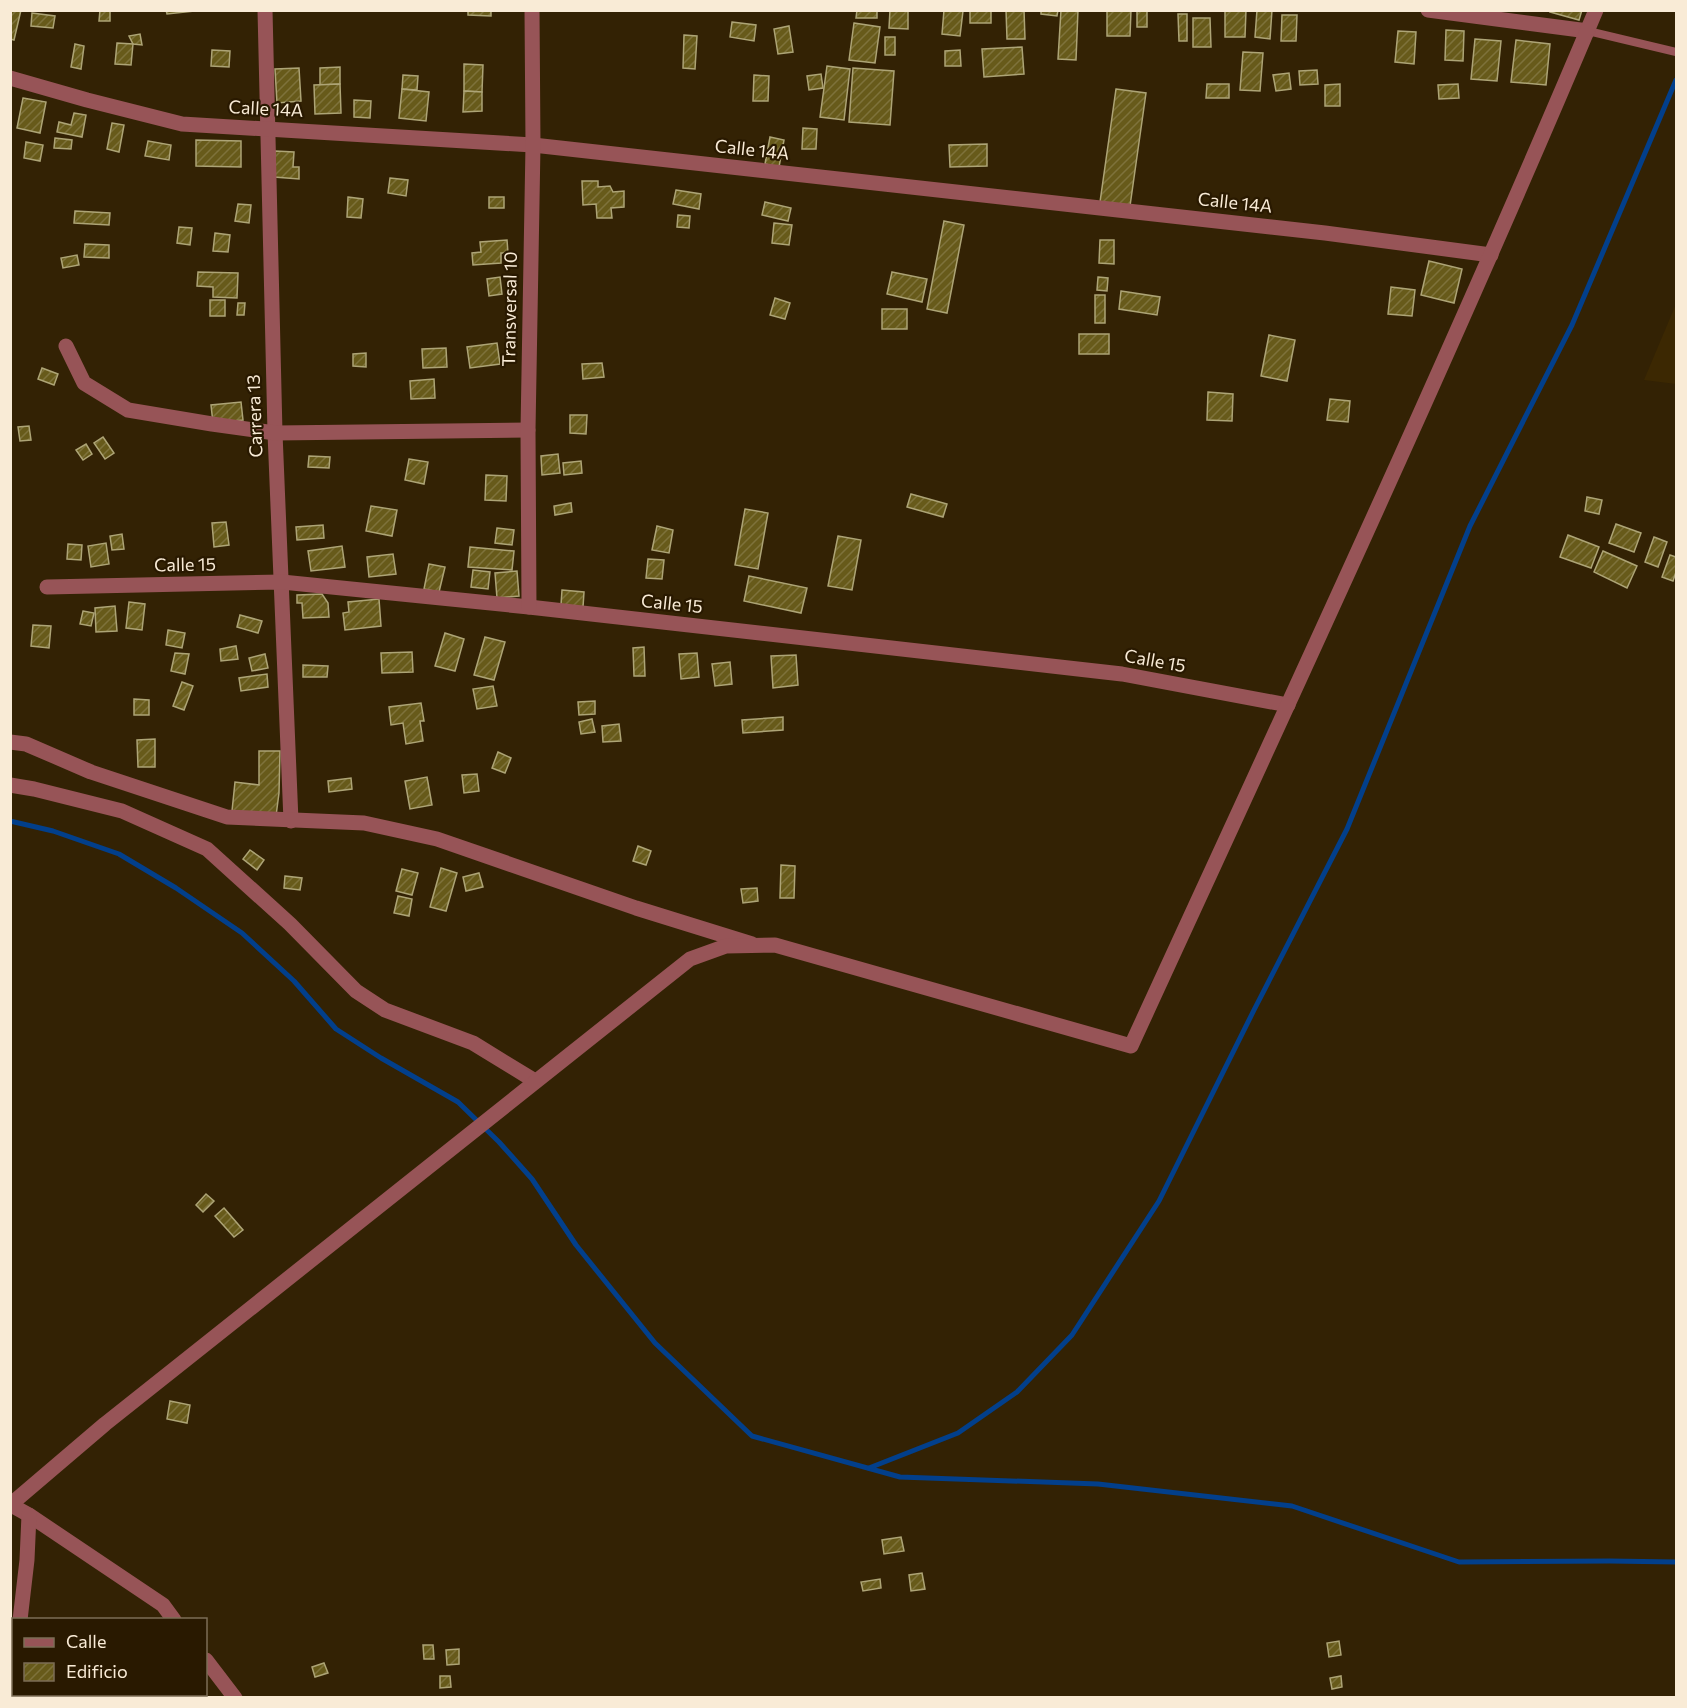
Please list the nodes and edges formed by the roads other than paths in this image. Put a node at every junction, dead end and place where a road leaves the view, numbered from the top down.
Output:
1 (266, 10) edge
2 (532, 10) edge
3 (1428, 10) edge
4 (1596, 10) edge
5 (1588, 31) junction
6 (1677, 52) edge
7 (10, 78) edge
8 (267, 129) junction
9 (533, 145) junction
10 (1491, 255) junction
11 (66, 346) dead end
12 (528, 430) junction
13 (275, 433) junction
14 (282, 582) junction
15 (47, 587) dead end
16 (529, 607) junction
17 (1288, 705) junction
18 (10, 742) edge
19 (10, 785) edge
20 (291, 821) junction
21 (756, 945) junction
22 (535, 1081) junction
23 (11, 1505) edge
24 (29, 1515) junction
25 (20, 1618) edge
26 (173, 1618) edge
27 (207, 1661) edge
28 (235, 1698) edge

1 - 8 street, Carrera 13
2 - 9 street, Transversal 10
3 - 5 street
4 - 5 street
5 - 6 lane
5 - 10 street
7 - 8 street, Calle 14A
8 - 9 street, Calle 14A
8 - 13 street, Carrera 13
9 - 10 street, Calle 14A
9 - 12 street, Transversal 10
10 - 17 street
11 - 13 street
12 - 13 street
12 - 16 street, Transversal 10
13 - 14 street, Carrera 13
14 - 15 street, Calle 15
14 - 16 street, Calle 15
14 - 20 street, Carrera 13
16 - 17 street, Calle 15
17 - 21 street
18 - 20 street
19 - 22 street
20 - 21 street
21 - 22 street
22 - 23 street
23 - 24 street
24 - 25 street
24 - 26 street
27 - 28 street

